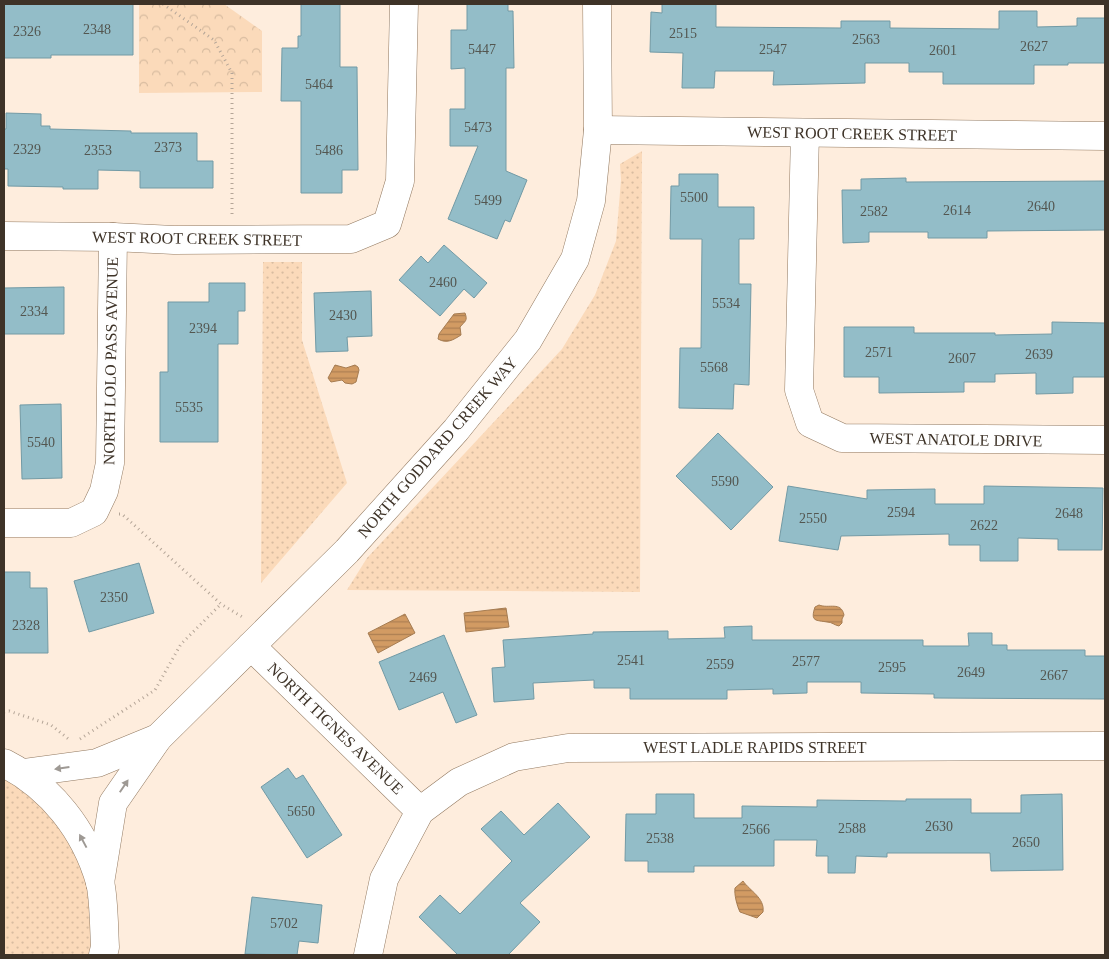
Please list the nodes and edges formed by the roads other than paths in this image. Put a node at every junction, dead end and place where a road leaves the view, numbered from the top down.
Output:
1 (404, 4) edge
2 (598, 4) edge
3 (598, 130) junction
4 (805, 132) junction
5 (1105, 136) edge
6 (4, 236) edge
7 (113, 237) junction
8 (1105, 440) edge
9 (4, 523) edge
10 (258, 639) junction
11 (158, 738) junction
12 (1105, 746) edge
13 (14, 768) edge
14 (420, 810) junction
15 (100, 883) junction
16 (103, 955) edge
17 (368, 955) edge

1 - 7 street, WEST ROOT CREEK STREET
2 - 3 street, NORTH GODDARD CREEK WAY
3 - 4 street, WEST ROOT CREEK STREET
3 - 10 street, NORTH GODDARD CREEK WAY
4 - 5 street, WEST ROOT CREEK STREET
4 - 8 street, WEST ANATOLE DRIVE
6 - 7 street, WEST ROOT CREEK STREET
7 - 9 street, NORTH LOLO PASS AVENUE
10 - 11 street, NORTH GODDARD CREEK WAY
10 - 14 street, NORTH TIGNES AVENUE
11 -> 13 street, NORTH GODDARD CREEK WAY
15 -> 11 street, NORTH GODDARD CREEK WAY
12 - 14 street, WEST LADLE RAPIDS STREET
15 -> 13 street
14 - 17 street
15 - 16 street

